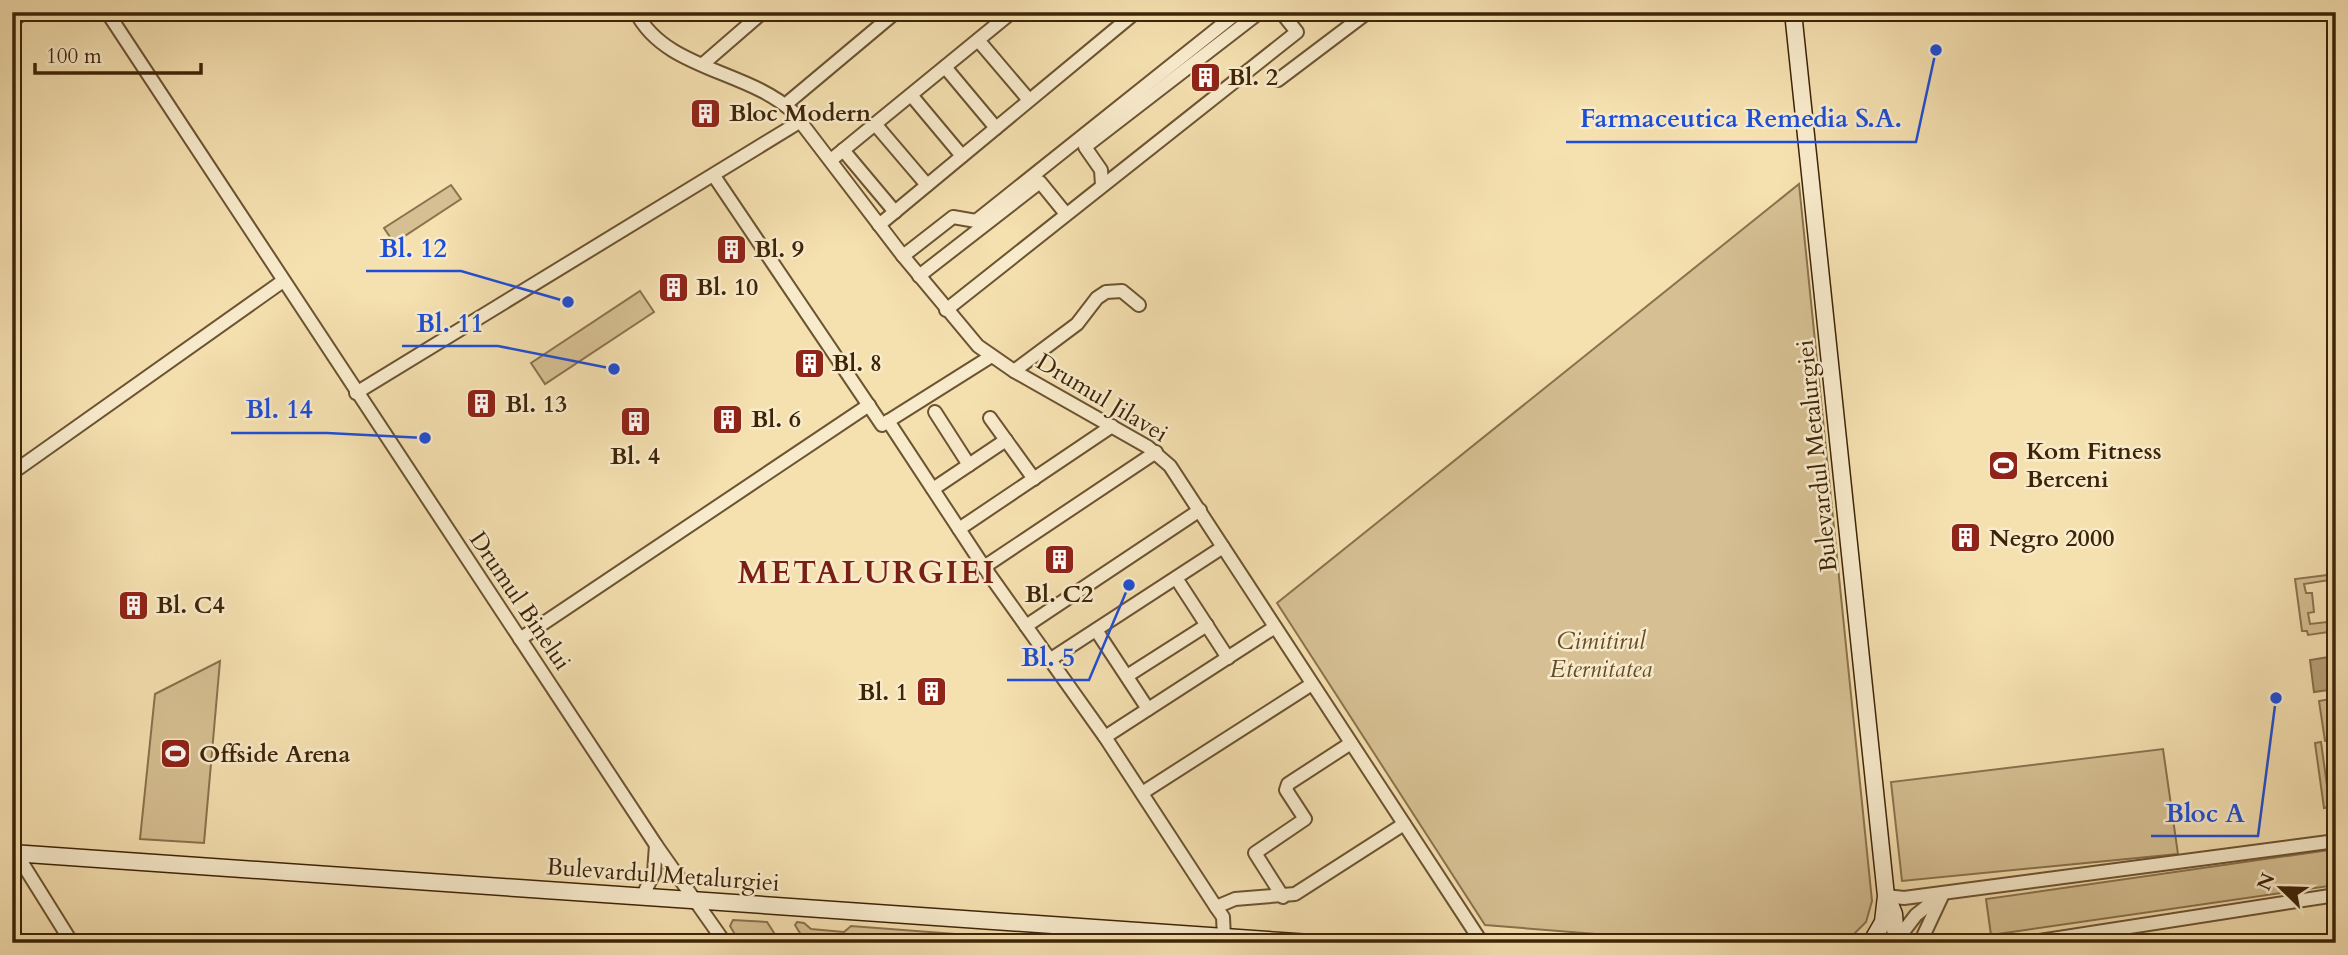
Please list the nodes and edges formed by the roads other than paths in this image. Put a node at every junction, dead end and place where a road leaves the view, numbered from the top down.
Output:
1 (24, 12) edge
2 (107, 12) edge
3 (636, 12) edge
4 (762, 12) edge
5 (896, 12) edge
6 (1012, 12) edge
7 (1136, 12) edge
8 (1238, 12) edge
9 (1259, 12) edge
10 (1281, 12) edge
11 (1368, 12) edge
12 (1793, 12) edge
13 (12, 21) edge
14 (978, 40) junction
15 (704, 64) junction
16 (945, 67) junction
17 (1278, 80) dead end
18 (911, 95) junction
19 (1030, 100) junction
20 (785, 105) junction
21 (801, 121) junction
22 (875, 124) junction
23 (996, 128) junction
24 (843, 150) junction
25 (962, 156) junction
26 (831, 160) junction
27 (714, 176) junction
28 (927, 185) junction
29 (1102, 185) junction
30 (895, 212) junction
31 (1066, 214) junction
32 (879, 225) junction
33 (903, 256) junction
34 (919, 276) junction
35 (283, 281) junction
36 (1139, 305) dead end
37 (946, 310) junction
38 (990, 356) junction
39 (1014, 371) junction
40 (356, 393) junction
41 (869, 405) junction
42 (934, 412) dead end
43 (990, 418) dead end
44 (888, 421) junction
45 (1112, 426) junction
46 (1006, 440) junction
47 (1156, 452) junction
48 (969, 465) junction
49 (12, 473) edge
50 (1034, 479) junction
51 (933, 489) junction
52 (1199, 510) junction
53 (960, 529) junction
54 (1223, 547) junction
55 (984, 567) junction
56 (1176, 578) junction
57 (1207, 625) junction
58 (1026, 626) junction
59 (1275, 627) junction
60 (1096, 630) junction
61 (520, 639) junction
62 (1228, 658) junction
63 (1051, 659) junction
64 (1127, 676) junction
65 (1312, 684) junction
66 (1148, 709) junction
67 (1105, 737) junction
68 (1351, 743) junction
69 (1142, 793) junction
70 (1404, 824) junction
71 (2336, 841) edge
72 (656, 845) junction
73 (14, 851) edge
74 (1945, 892) junction
75 (2336, 895) edge
76 (1886, 896) junction
77 (642, 897) junction
78 (1283, 897) junction
79 (697, 900) junction
80 (1216, 907) junction
81 (1221, 939) edge
82 (1273, 942) edge
83 (1899, 942) edge
84 (72, 943) edge
85 (725, 943) edge
86 (1311, 943) edge
87 (1482, 943) edge
88 (1872, 943) edge
89 (1920, 943) edge
90 (2025, 943) edge

1 - 13 street
2 - 35 street, Drumul Binelui
3 - 15 street, Drumul Jilavei
4 - 15 street
5 - 20 street
6 - 14 street
7 - 19 street
8 - 33 street
9 - 29 street
10 - 29 street
11 - 17 street
12 - 76 main road, Bulevardul Metalurgiei
14 - 16 street
14 - 19 street
15 - 20 street, Drumul Jilavei
16 - 18 street
16 - 23 street
18 - 22 street
18 - 25 street
19 - 23 street
20 - 21 street, Drumul Jilavei
21 - 26 street, Drumul Jilavei
21 - 27 street
22 - 24 street
22 - 28 street
23 - 25 street
24 - 26 street
24 - 30 street
25 - 28 street
26 - 32 street, Drumul Jilavei
27 - 40 street
27 - 41 street
28 - 30 street
29 - 31 street
30 - 32 street
31 - 34 street
31 - 37 street
32 - 33 street, Drumul Jilavei
33 - 34 street, Drumul Jilavei
34 - 37 street, Drumul Jilavei
35 - 40 street, Drumul Binelui
35 - 49 street
36 - 39 street
37 - 38 street, Drumul Jilavei
38 - 39 street, Drumul Jilavei
38 - 44 street
39 - 45 street, Drumul Jilavei
40 - 61 street, Drumul Binelui
41 - 44 street
41 - 61 street
42 - 48 street
43 - 46 street
44 - 51 street
45 - 47 street, Drumul Jilavei
45 - 50 street
46 - 48 street
46 - 50 street
47 - 52 street, Drumul Jilavei
47 - 55 street
48 - 51 street
50 - 53 street
51 - 53 street
52 - 54 street, Drumul Jilavei
52 - 58 street
53 - 55 street
54 - 56 street
54 - 59 street, Drumul Jilavei
55 - 58 street
56 - 57 street
56 - 60 street
57 - 62 street
57 - 64 street
58 - 63 street
59 - 62 street
59 - 65 street, Drumul Jilavei
60 - 63 street
60 - 64 street
61 - 72 street, Drumul Binelui
62 - 66 street
63 - 67 street
64 - 66 street
65 - 68 street, Drumul Jilavei
65 - 69 street
66 - 67 street
67 - 69 street
68 - 70 street, Drumul Jilavei
68 - 78 street
69 - 80 street
70 - 78 street
70 - 87 street, Drumul Jilavei
71 - 74 street
72 - 77 street
72 - 79 street, Drumul Binelui
73 - 77 main road, Bulevardul Metalurgiei
73 - 84 street
74 - 76 street
74 - 83 street
74 - 89 street
75 - 90 street
76 - 83 main road, Bulevardul Metalurgiei
76 - 88 main road, Bulevardul Metalurgiei
77 - 79 main road, Bulevardul Metalurgiei
78 - 80 street
79 - 81 main road, Bulevardul Metalurgiei
79 - 85 street, Drumul Binelui
80 - 81 street
81 - 82 main road, Bulevardul Metalurgiei
82 - 86 main road, Bulevardul Metalurgiei
83 - 88 main road

